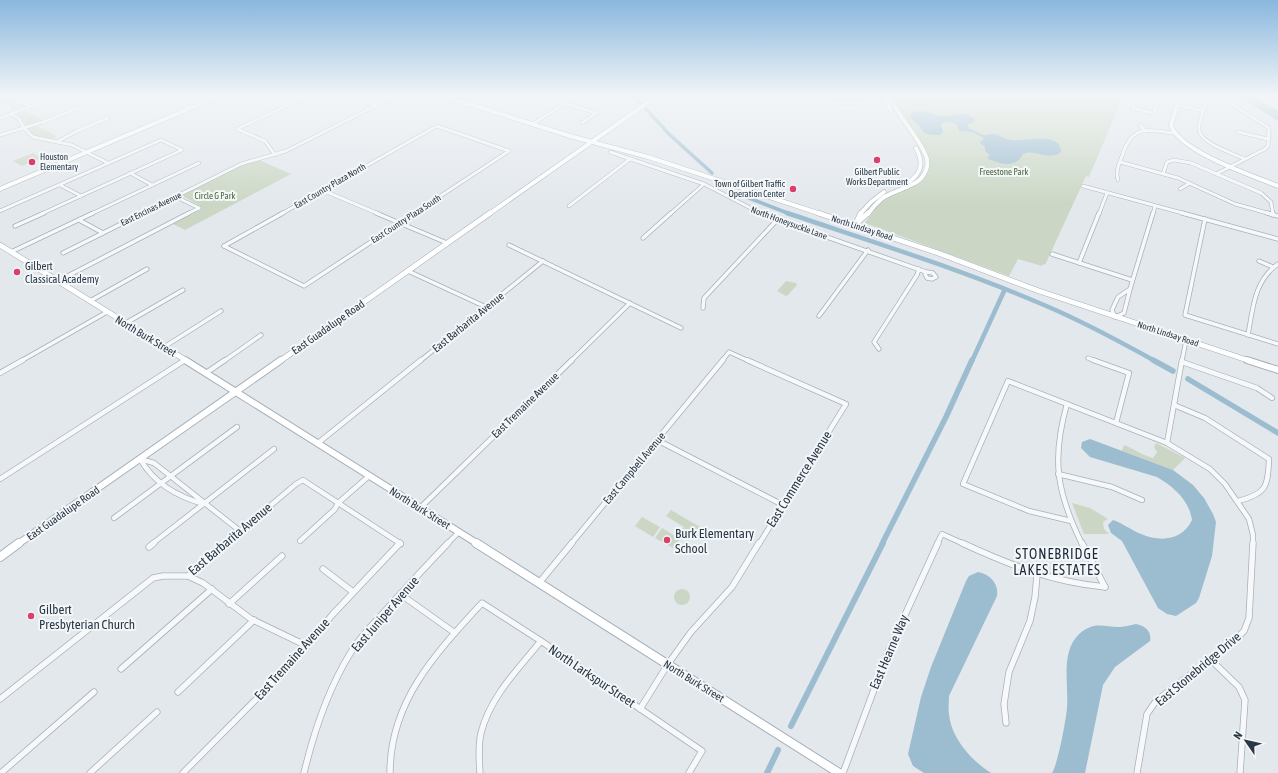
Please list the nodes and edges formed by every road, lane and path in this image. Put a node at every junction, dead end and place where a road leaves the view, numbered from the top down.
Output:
1 (28, 132) edge
2 (74, 132) edge
3 (133, 132) edge
4 (244, 132) edge
5 (323, 132) edge
6 (426, 132) edge
7 (454, 132) edge
8 (559, 132) edge
9 (606, 132) edge
10 (910, 132) edge
11 (1140, 132) edge
12 (1161, 132) edge
13 (1200, 132) edge
14 (1238, 132) dead end
15 (1269, 132) edge
16 (1174, 133) joint
17 (1268, 139) junction
18 (57, 142) junction
19 (592, 142) junction
20 (912, 142) dead end
21 (86, 152) junction
22 (610, 152) dead end
23 (275, 154) junction
24 (1172, 156) dead end
25 (630, 159) junction
26 (1245, 159) junction
27 (1174, 160) junction
28 (1120, 162) junction
29 (108, 163) junction
30 (199, 163) dead end
31 (673, 166) junction
32 (1230, 166) junction
33 (666, 171) junction
34 (130, 173) junction
35 (1163, 174) junction
36 (1216, 174) junction
37 (1118, 180) dead end
38 (1190, 183) junction
39 (704, 184) junction
40 (60, 185) junction
41 (152, 185) junction
42 (1083, 186) dead end
43 (1278, 186) edge
44 (0, 189) edge
45 (1180, 189) dead end
46 (322, 190) junction
47 (1107, 193) junction
48 (81, 196) junction
49 (176, 197) junction
50 (569, 206) dead end
51 (1155, 206) junction
52 (0, 211) edge
53 (1273, 215) junction
54 (1278, 216) edge
55 (1205, 219) junction
56 (79, 220) junction
57 (777, 220) junction
58 (400, 223) junction
59 (855, 225) junction
60 (15, 226) dead end
61 (103, 233) junction
62 (643, 238) dead end
63 (1278, 239) edge
64 (447, 243) junction
65 (0, 245) edge
66 (509, 245) dead end
67 (868, 250) junction
68 (11, 252) junction
69 (63, 253) dead end
70 (1052, 254) dead end
71 (543, 261) junction
72 (1259, 261) dead end
73 (1079, 263) junction
74 (1278, 264) edge
75 (1273, 267) junction
76 (147, 269) dead end
77 (920, 269) junction
78 (408, 271) junction
79 (926, 272) dead end
80 (1132, 280) junction
81 (58, 282) junction
82 (304, 286) joint
83 (1130, 289) junction
84 (183, 290) dead end
85 (90, 301) junction
86 (630, 303) junction
87 (486, 307) junction
88 (702, 308) dead end
89 (107, 312) junction
90 (221, 312) dead end
91 (819, 316) dead end
92 (1116, 316) junction
93 (126, 323) junction
94 (681, 328) dead end
95 (261, 335) dead end
96 (1248, 335) junction
97 (1186, 340) junction
98 (1278, 344) edge
99 (164, 347) junction
100 (879, 349) dead end
101 (1088, 358) dead end
102 (185, 360) junction
103 (1182, 362) junction
104 (1278, 370) edge
105 (0, 373) edge
106 (206, 373) junction
107 (236, 391) junction
108 (1272, 398) dead end
109 (846, 404) joint
110 (1067, 404) junction
111 (1174, 405) junction
112 (1116, 423) junction
113 (237, 427) dead end
114 (657, 440) junction
115 (318, 443) junction
116 (1167, 443) junction
117 (274, 449) dead end
118 (140, 459) junction
119 (1058, 474) junction
120 (171, 476) junction
121 (369, 476) junction
122 (0, 479) edge
123 (162, 482) junction
124 (1142, 500) dead end
125 (1238, 500) junction
126 (338, 503) junction
127 (204, 504) junction
128 (783, 505) junction
129 (420, 508) junction
130 (114, 518) dead end
131 (1071, 521) junction
132 (240, 531) junction
133 (459, 532) junction
134 (300, 541) dead end
135 (149, 547) dead end
136 (282, 556) dead end
137 (0, 557) edge
138 (323, 569) dead end
139 (1037, 575) junction
140 (188, 576) junction
141 (539, 583) junction
142 (212, 590) junction
143 (353, 592) junction
144 (400, 594) junction
145 (228, 604) junction
146 (254, 620) junction
147 (455, 633) junction
148 (541, 641) junction
149 (307, 646) junction
150 (1211, 660) junction
151 (668, 664) junction
152 (121, 669) dead end
153 (94, 692) dead end
154 (178, 692) dead end
155 (0, 699) edge
156 (640, 708) junction
157 (157, 712) dead end
158 (1006, 723) dead end
159 (1, 773) edge
160 (90, 773) edge
161 (183, 773) edge
162 (304, 773) edge
163 (390, 773) edge
164 (480, 773) edge
165 (689, 773) edge
166 (839, 773) edge
167 (843, 773) edge
168 (1137, 773) edge
169 (1240, 773) edge

1 - 18 street
2 - 18 street
3 - 21 street
4 - 23 street
5 - 23 street, East Encinas Avenue
6 - 46 street, East Country Plaza North
7 - 58 street, East Country Plaza South
8 - 19 street, North Lindsay Road
9 - 19 street, East Guadalupe Road
10 - 59 street
11 - 28 street
12 - 16 street
13 - 26 street
14 - 17 street
15 - 17 street
16 - 32 street
17 - 26 street
18 - 21 street
19 - 31 street, North Lindsay Road
19 - 64 street, East Guadalupe Road
20 - 59 street
21 - 29 street
21 - 44 street
22 - 25 street, North Honeysuckle Lane
23 - 49 street, East Encinas Avenue
24 - 27 street
25 - 33 street, North Honeysuckle Lane
25 - 50 street
26 - 32 street
27 - 35 street
27 - 36 street
28 - 35 street
28 - 37 street
29 - 34 street
29 - 40 street
30 - 41 street
31 - 33 street
31 - 59 street, North Lindsay Road
32 - 36 street
32 - 43 street
33 - 39 street, North Honeysuckle Lane
34 - 41 street
34 - 48 street
35 - 38 street
36 - 53 street
38 - 45 street
38 - 53 street
39 - 57 street, North Honeysuckle Lane
39 - 62 street
40 - 48 street
40 - 52 street
41 - 56 street
42 - 47 street
46 - 58 street
46 - 82 street, East Country Plaza North
47 - 51 street
47 - 73 street
48 - 60 street
49 - 61 street, East Encinas Avenue
49 - 81 street
51 - 55 street
51 - 80 street
53 - 54 street
55 - 63 street
55 - 96 street
56 - 61 street
56 - 68 street
57 - 67 street, North Honeysuckle Lane
57 - 88 street
58 - 64 street
58 - 82 street, East Country Plaza South
59 - 92 street, North Lindsay Road
61 - 69 street, East Encinas Avenue
64 - 78 street, East Guadalupe Road
65 - 68 street, North Burk Street
66 - 71 street
67 - 77 street, North Honeysuckle Lane
67 - 91 street
68 - 81 street, North Burk Street
70 - 73 street
71 - 86 street
71 - 87 street, East Barbarita Avenue
72 - 75 street
73 - 80 street
74 - 75 street
75 - 96 street
76 - 85 street
77 - 79 street, North Honeysuckle Lane
77 - 100 street
78 - 87 street
78 - 107 street, East Guadalupe Road
80 - 83 street
81 - 85 street, North Burk Street
83 - 92 street
83 - 92 street
84 - 93 street
85 - 89 street, North Burk Street
86 - 94 street
86 - 129 street, East Tremaine Avenue
87 - 115 street, East Barbarita Avenue
89 - 93 street, North Burk Street
89 - 105 street
90 - 99 street
92 - 97 street, North Lindsay Road
93 - 99 street, North Burk Street
95 - 106 street
96 - 98 street
97 - 103 street
97 - 104 street, North Lindsay Road
99 - 102 street, North Burk Street
101 - 112 street
102 - 106 street, North Burk Street
102 - 122 street
103 - 108 street
103 - 111 street
106 - 107 street, North Burk Street
107 - 115 street, North Burk Street
107 - 118 street, East Guadalupe Road
109 - 114 street, East Campbell Avenue
109 - 128 street, East Commerce Avenue
110 - 112 street, East Stonebridge Drive
110 - 119 street
110 - 131 street, East Stonebridge Drive
111 - 116 street
111 - 125 street
112 - 116 street, East Stonebridge Drive
113 - 120 street
114 - 128 street
114 - 141 street, East Campbell Avenue
115 - 121 street, North Burk Street
116 - 125 street, East Stonebridge Drive
117 - 127 street
118 - 120 street
118 - 123 street
118 - 137 street, East Guadalupe Road
119 - 124 street
119 - 131 street
120 - 123 street
120 - 127 street
121 - 126 street
121 - 129 street, North Burk Street
123 - 127 street
123 - 130 street
125 - 150 street, East Stonebridge Drive
126 - 132 street, East Barbarita Avenue
126 - 134 street
126 - 143 street, East Tremaine Avenue
127 - 132 street
127 - 135 street
128 - 151 street, East Commerce Avenue
129 - 133 street, North Burk Street
131 - 139 street
132 - 140 street, East Barbarita Avenue
133 - 141 street, North Burk Street
133 - 144 street, East Juniper Avenue
136 - 145 street
138 - 143 street
139 - 158 street
139 - 167 street, East Hearne Way
140 - 142 street
140 - 155 street, East Barbarita Avenue
141 - 151 street, North Burk Street
142 - 145 street
142 - 152 street
143 - 149 street, East Tremaine Avenue
144 - 147 street
144 - 162 street, East Juniper Avenue
145 - 146 street
146 - 149 street
146 - 154 street
147 - 148 street, North Larkspur Street
147 - 163 street
148 - 156 street, North Larkspur Street
148 - 164 street
149 - 161 street, East Tremaine Avenue
150 - 168 street, East Stonebridge Drive
150 - 169 street
151 - 156 street, East Commerce Avenue
151 - 166 street, North Burk Street
153 - 159 street
156 - 165 street, North Larkspur Street
157 - 160 street

